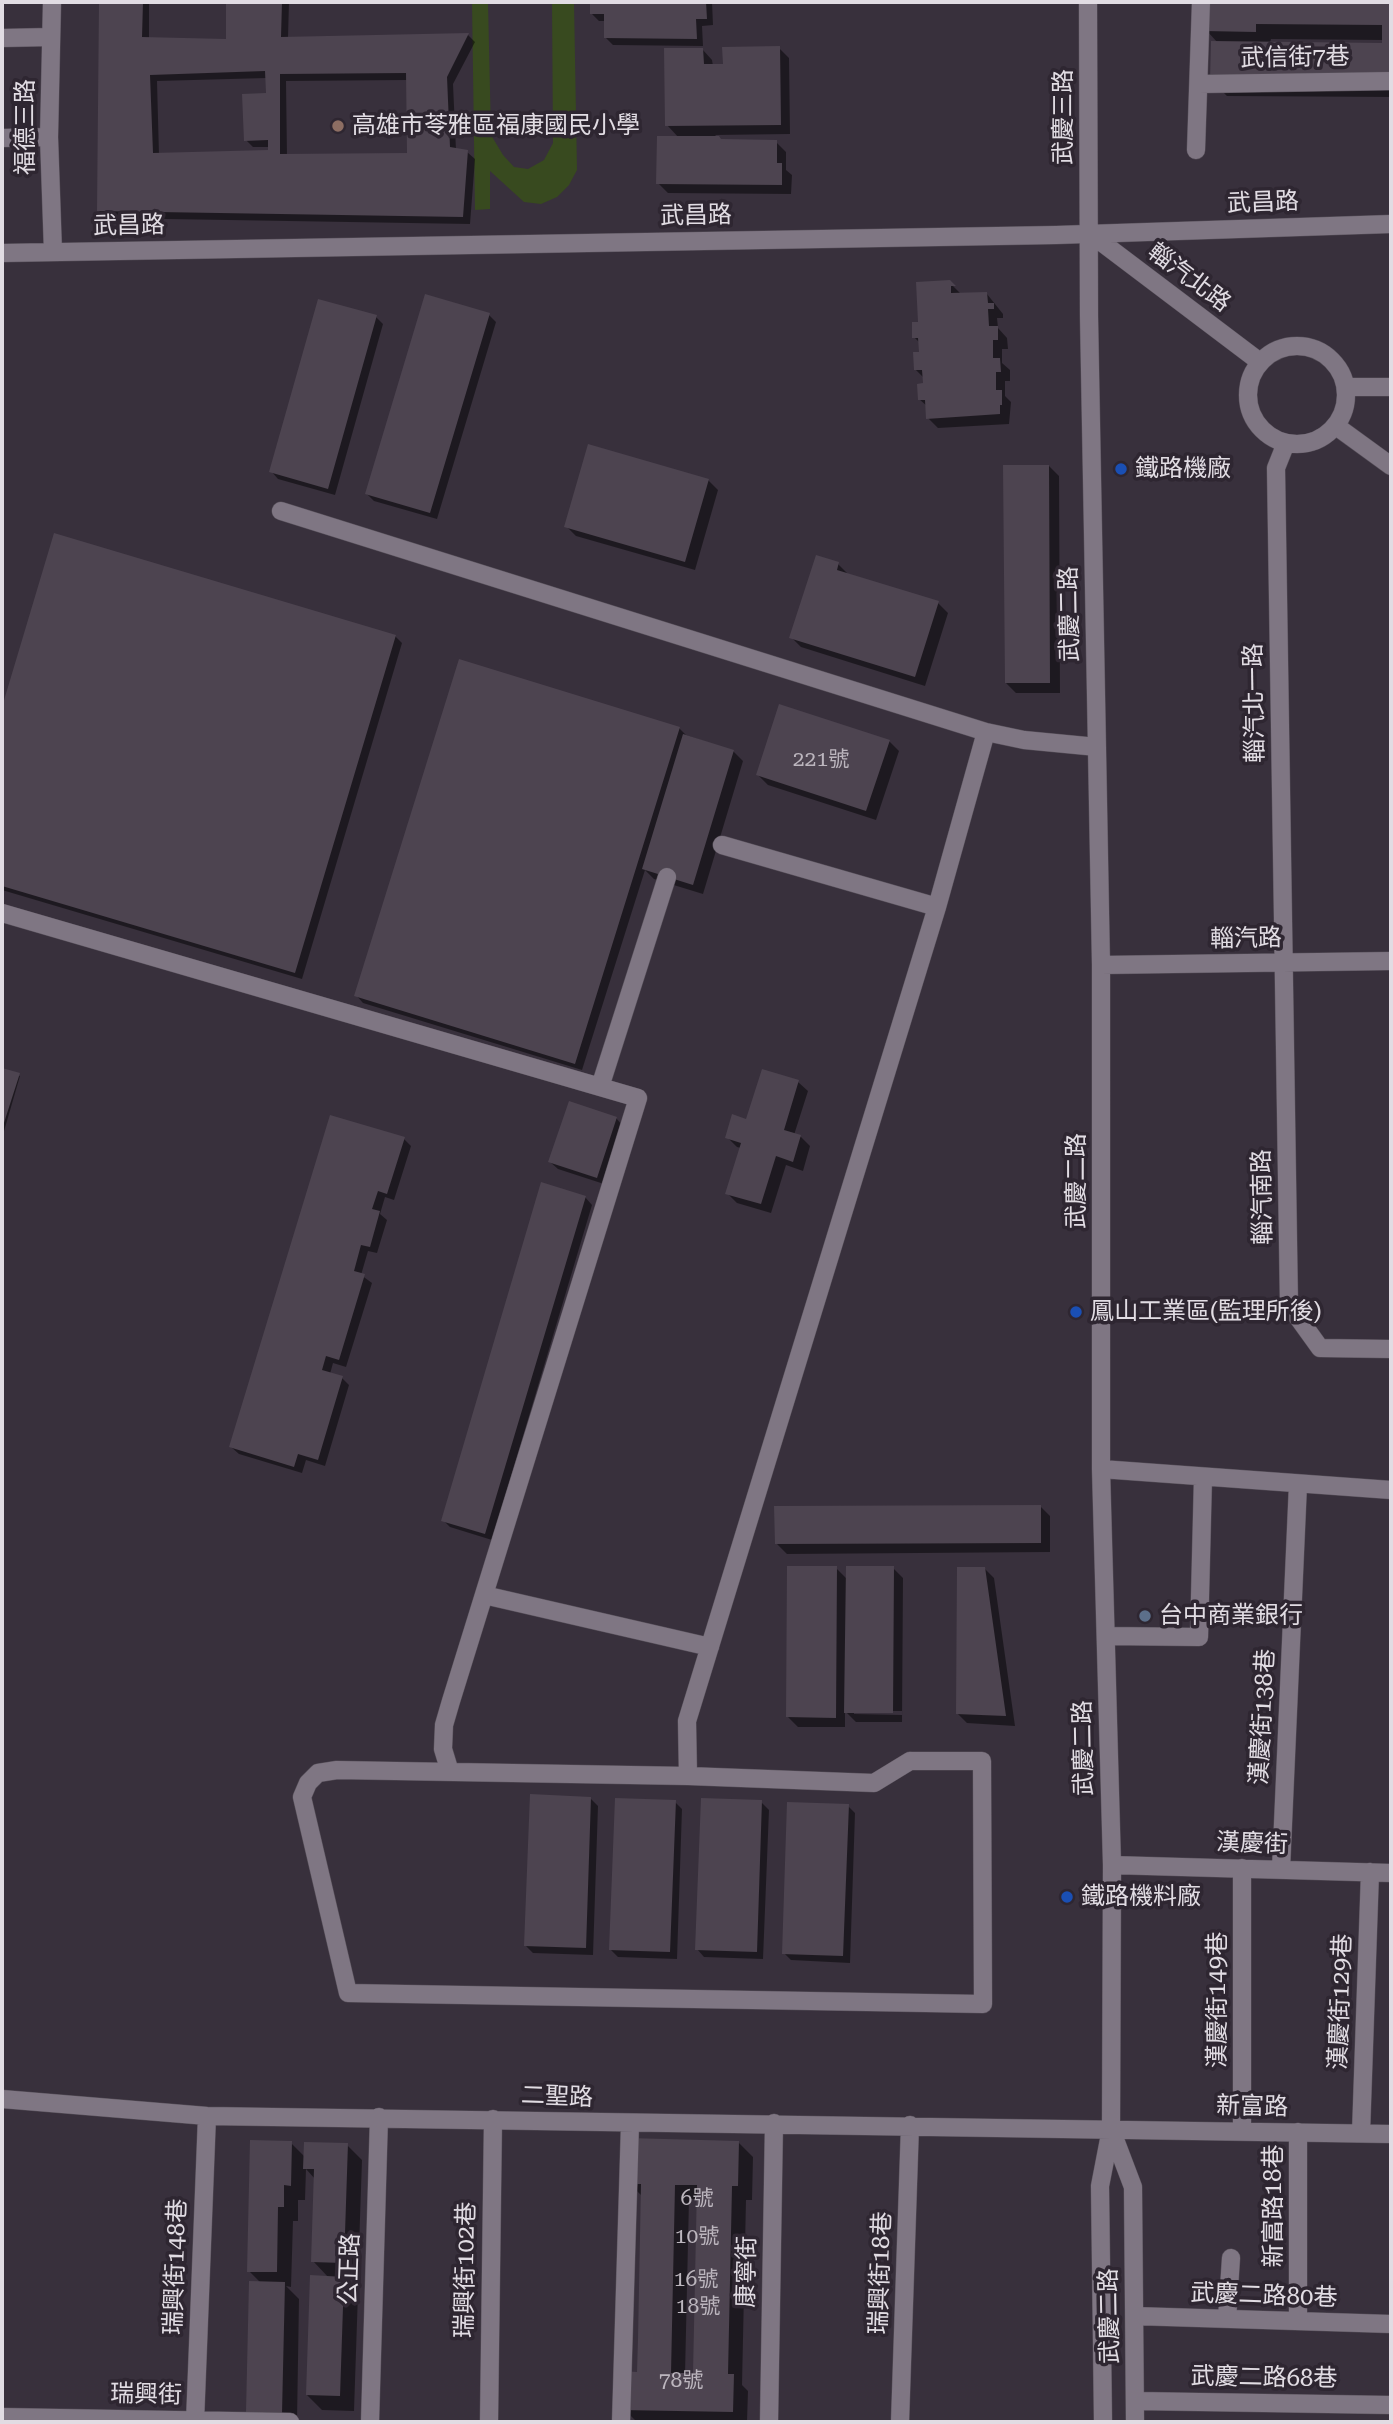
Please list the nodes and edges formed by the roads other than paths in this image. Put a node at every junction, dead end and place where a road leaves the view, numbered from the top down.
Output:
1 (52, 2) edge
2 (1088, 2) edge
3 (1202, 2) edge
4 (51, 37) junction
5 (2, 38) edge
6 (1391, 81) edge
7 (1199, 84) junction
8 (49, 137) junction
9 (2, 138) edge
10 (1196, 149) dead end
11 (1391, 224) edge
12 (1088, 232) junction
13 (53, 251) junction
14 (2, 253) edge
15 (1260, 362) junction
16 (1346, 387) junction
17 (1391, 387) edge
18 (1336, 426) junction
19 (1286, 443) junction
20 (1391, 466) edge
21 (281, 512) dead end
22 (986, 732) junction
23 (1097, 747) junction
24 (722, 845) dead end
25 (667, 877) dead end
26 (937, 907) junction
27 (2, 913) edge
28 (1391, 961) edge
29 (1284, 963) junction
30 (1101, 965) junction
31 (600, 1087) junction
32 (1391, 1349) edge
33 (1101, 1469) junction
34 (1203, 1477) junction
35 (1298, 1484) junction
36 (1391, 1490) edge
37 (484, 1595) junction
38 (1106, 1636) junction
39 (710, 1647) junction
40 (450, 1772) junction
41 (688, 1776) junction
42 (1112, 1865) junction
43 (1242, 1868) junction
44 (1281, 1869) junction
45 (1370, 1872) junction
46 (1391, 1872) edge
47 (2, 2099) edge
48 (207, 2116) junction
49 (379, 2117) junction
50 (493, 2119) junction
51 (774, 2123) junction
52 (630, 2124) junction
53 (911, 2126) junction
54 (1111, 2129) junction
55 (1242, 2131) junction
56 (1298, 2132) junction
57 (1361, 2133) junction
58 (1391, 2134) edge
59 (1231, 2258) dead end
60 (1135, 2316) junction
61 (1227, 2319) junction
62 (1298, 2321) junction
63 (1391, 2324) edge
64 (1136, 2401) junction
65 (1391, 2405) edge
66 (2, 2417) edge
67 (59, 2420) edge
68 (195, 2421) edge
69 (290, 2422) edge
70 (370, 2422) edge
71 (489, 2422) edge
72 (621, 2422) edge
73 (769, 2422) edge
74 (900, 2422) edge
75 (1103, 2422) edge
76 (1135, 2422) edge

1 - 4 street, 福德三路
2 - 12 street, 武慶三路
3 - 7 street
4 - 5 street
4 - 8 street, 福德三路
6 - 7 street, 武信街7巷
7 - 10 street
8 - 9 street
8 - 13 street, 福德三路
11 - 12 street, 武昌路
12 - 13 street, 武昌路
12 - 15 street, 輜汽北路
12 - 23 street, 武慶二路
13 - 14 street, 武昌路
15 - 16 street
15 - 19 street
16 - 17 street
16 - 18 street
18 - 19 street
18 - 20 street
19 - 29 street, 輜汽北一路
21 - 22 street
22 - 23 street
22 - 26 street
23 - 30 street, 武慶二路
24 - 26 street
25 - 31 street
26 - 39 street
27 - 31 street
28 - 29 street, 輜汽路
29 - 30 street, 輜汽路
29 - 32 street, 輜汽南路
30 - 33 street, 武慶二路
31 - 37 street
33 - 34 street
33 - 38 street, 武慶二路
34 - 35 street
34 - 38 street
35 - 36 street
35 - 44 street, 漢慶街138巷
37 - 39 street
37 - 40 street
38 - 42 street, 武慶二路
39 - 41 street
40 - 41 street
40 - 41 street
42 - 43 street, 漢慶街
42 - 54 street, 武慶二路
43 - 44 street, 漢慶街
43 - 55 street, 漢慶街149巷
44 - 45 street, 漢慶街
45 - 46 street, 漢慶街
45 - 57 street, 漢慶街129巷
47 - 48 street, 二聖路
48 - 49 street, 二聖路
48 - 68 street, 瑞興街148巷
49 - 50 street, 二聖路
49 - 70 street, 公正路
50 - 52 street, 二聖路
50 - 71 street, 瑞興街102巷
51 - 52 street, 二聖路
51 - 53 street, 二聖路
51 - 73 street, 康寧街
52 - 72 street
53 - 54 street, 二聖路
53 - 74 street, 瑞興街18巷
54 - 55 street, 新富路
54 - 60 street, 武慶二路
54 - 75 street, 武慶二路
55 - 56 street, 新富路
56 - 57 street, 新富路
56 - 62 street, 新富路18巷
57 - 58 street, 新富路
59 - 61 street
60 - 61 street, 武慶二路80巷
60 - 64 street, 武慶二路
61 - 62 street, 武慶二路80巷
62 - 63 street, 武慶二路80巷
64 - 65 street, 武慶二路68巷
64 - 76 street, 武慶二路
66 - 67 street, 瑞興街
67 - 68 street, 瑞興街
68 - 69 street, 瑞興街

